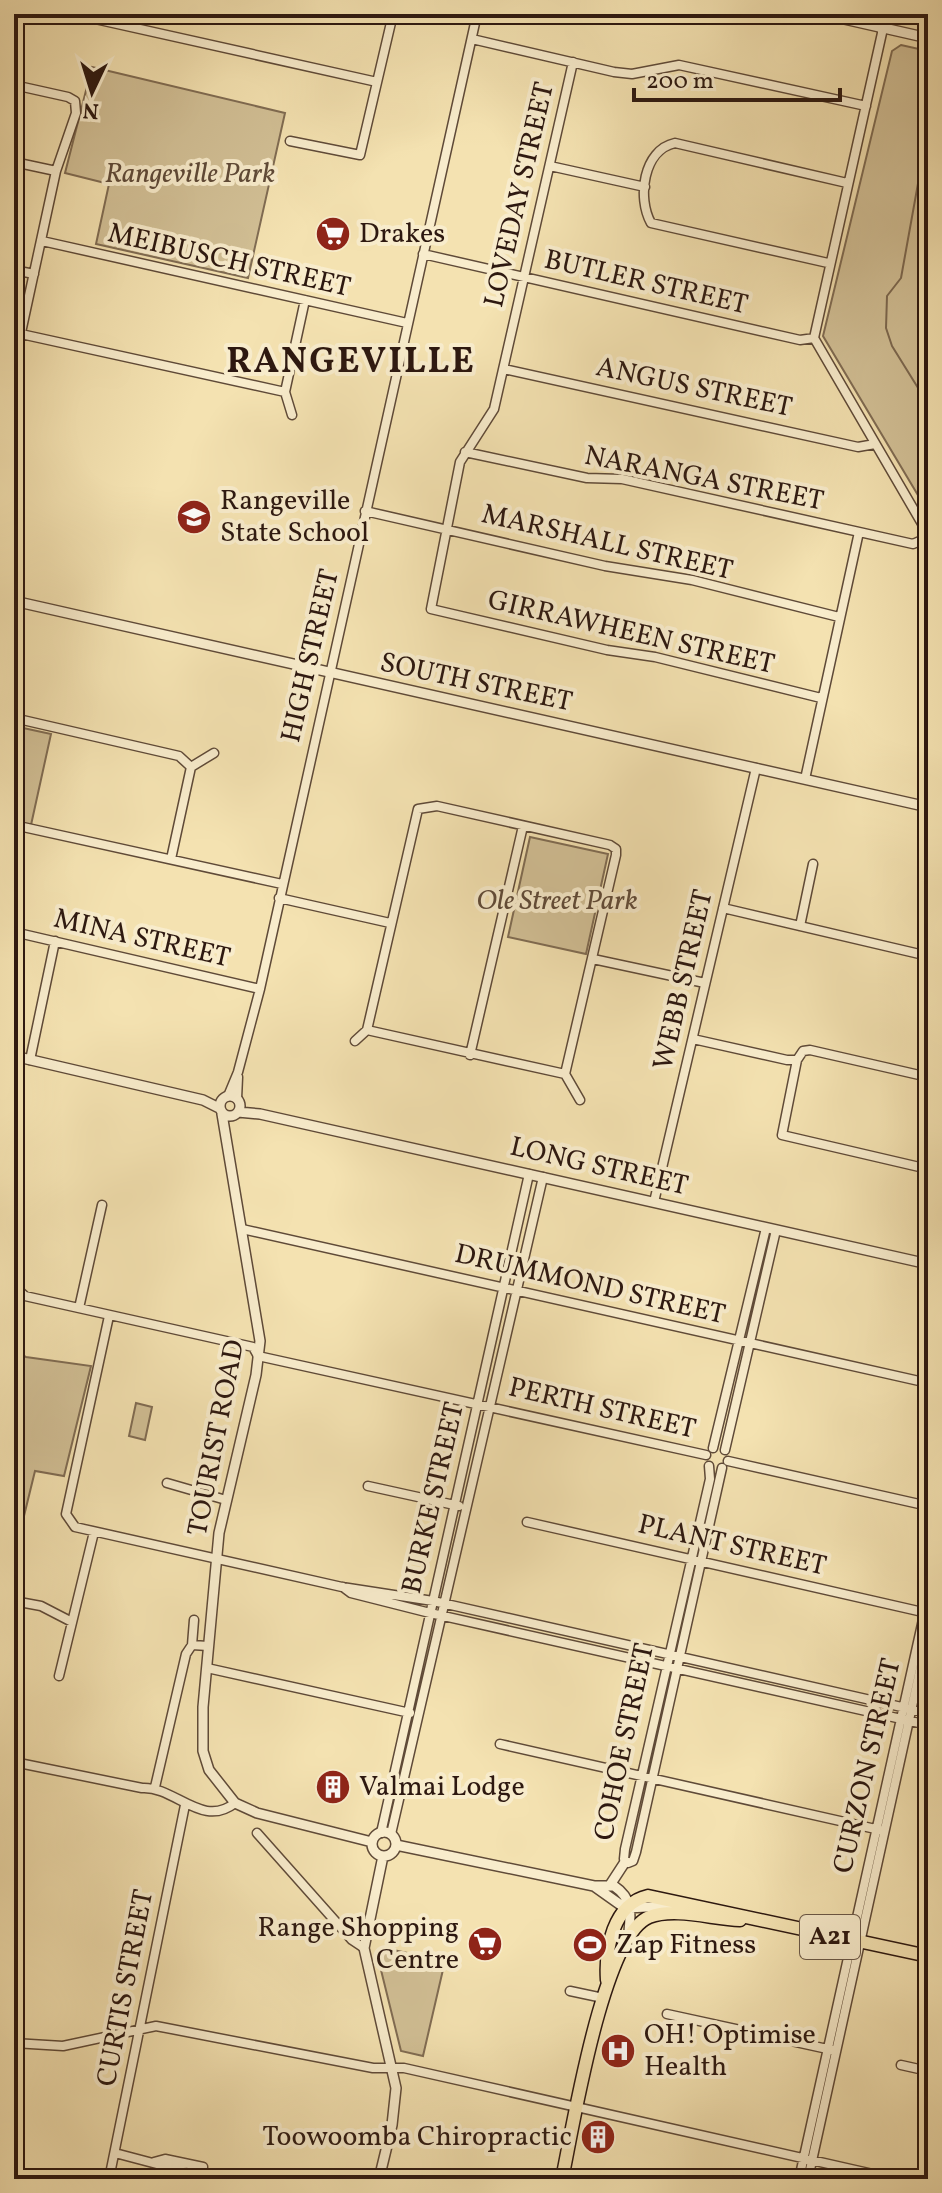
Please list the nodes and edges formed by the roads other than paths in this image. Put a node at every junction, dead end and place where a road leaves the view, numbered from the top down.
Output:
1 (393, 14) edge
2 (450, 14) edge
3 (822, 14) edge
4 (881, 14) edge
5 (476, 17) edge
6 (95, 19) dead end
7 (880, 27) junction
8 (927, 38) edge
9 (472, 39) junction
10 (573, 62) junction
11 (377, 82) junction
12 (14, 85) edge
13 (866, 106) junction
14 (290, 141) dead end
15 (14, 162) edge
16 (550, 166) junction
17 (56, 171) junction
18 (847, 183) junction
19 (645, 187) junction
20 (42, 241) junction
21 (423, 254) junction
22 (828, 263) junction
23 (14, 270) edge
24 (34, 274) junction
25 (524, 277) junction
26 (305, 300) junction
27 (407, 323) junction
28 (21, 334) junction
29 (814, 338) junction
30 (14, 365) edge
31 (504, 369) junction
32 (285, 392) junction
33 (292, 415) dead end
34 (875, 444) junction
35 (465, 452) junction
36 (365, 511) junction
37 (446, 529) junction
38 (926, 531) edge
39 (859, 532) junction
40 (17, 602) edge
41 (431, 609) joint
42 (839, 617) junction
43 (14, 628) edge
44 (331, 674) junction
45 (821, 698) junction
46 (14, 718) edge
47 (214, 753) dead end
48 (191, 767) junction
49 (756, 768) junction
50 (805, 779) junction
51 (928, 807) edge
52 (14, 825) edge
53 (523, 826) junction
54 (171, 859) junction
55 (813, 864) dead end
56 (282, 884) junction
57 (279, 898) junction
58 (723, 908) junction
59 (390, 923) junction
60 (800, 926) junction
61 (14, 932) edge
62 (55, 941) junction
63 (928, 956) edge
64 (593, 959) junction
65 (705, 983) junction
66 (260, 989) junction
67 (367, 1030) junction
68 (693, 1039) junction
69 (355, 1041) dead end
70 (470, 1055) junction
71 (14, 1056) edge
72 (30, 1060) junction
73 (797, 1060) junction
74 (565, 1074) junction
75 (928, 1077) edge
76 (580, 1100) dead end
77 (230, 1106) junction
78 (928, 1169) edge
79 (529, 1174) junction
80 (543, 1177) junction
81 (654, 1202) junction
82 (102, 1205) dead end
83 (242, 1229) junction
84 (771, 1229) junction
85 (928, 1264) edge
86 (14, 1286) edge
87 (503, 1288) junction
88 (517, 1291) junction
89 (79, 1308) junction
90 (109, 1316) junction
91 (745, 1342) junction
92 (258, 1356) junction
93 (928, 1383) edge
94 (479, 1404) junction
95 (492, 1407) junction
96 (713, 1448) junction
97 (725, 1450) junction
98 (706, 1455) junction
99 (725, 1464) junction
100 (709, 1466) junction
101 (167, 1483) dead end
102 (368, 1486) dead end
103 (226, 1500) junction
104 (454, 1505) junction
105 (928, 1506) edge
106 (467, 1508) junction
107 (527, 1522) dead end
108 (94, 1532) junction
109 (216, 1558) junction
110 (689, 1559) junction
111 (700, 1561) junction
112 (342, 1587) junction
113 (928, 1597) edge
114 (14, 1601) edge
115 (433, 1601) junction
116 (445, 1604) junction
117 (926, 1612) edge
118 (430, 1613) junction
119 (442, 1615) junction
120 (194, 1620) dead end
121 (72, 1622) junction
122 (928, 1634) edge
123 (192, 1645) junction
124 (208, 1646) junction
125 (668, 1660) junction
126 (678, 1663) junction
127 (207, 1668) junction
128 (59, 1676) dead end
129 (908, 1708) junction
130 (408, 1713) junction
131 (928, 1713) edge
132 (419, 1715) junction
133 (905, 1721) junction
134 (928, 1725) edge
135 (500, 1744) dead end
136 (14, 1762) edge
137 (641, 1777) junction
138 (653, 1777) junction
139 (155, 1787) junction
140 (235, 1803) junction
141 (185, 1805) junction
142 (881, 1830) junction
143 (257, 1833) dead end
144 (386, 1833) junction
145 (372, 1842) junction
146 (396, 1845) junction
147 (383, 1856) junction
148 (625, 1862) junction
149 (610, 1885) junction
150 (594, 1886) junction
151 (628, 1907) junction
152 (691, 1916) junction
153 (751, 1920) junction
154 (629, 1932) junction
155 (856, 1943) junction
156 (364, 1948) junction
157 (910, 1954) junction
158 (928, 1956) edge
159 (928, 1962) edge
160 (607, 1980) junction
161 (570, 1991) dead end
162 (603, 1998) junction
163 (667, 2014) dead end
164 (141, 2027) junction
165 (14, 2043) edge
166 (832, 2050) junction
167 (901, 2065) dead end
168 (392, 2069) junction
169 (928, 2071) edge
170 (578, 2107) junction
171 (115, 2153) junction
172 (808, 2159) junction
173 (154, 2162) junction
174 (109, 2179) edge
175 (379, 2179) edge
176 (562, 2179) edge
177 (799, 2179) edge
178 (808, 2179) edge
179 (895, 2179) edge

1 - 11 street
2 - 5 street
3 - 7 street
4 - 7 street
5 - 9 street, HIGH STREET
6 - 11 street
7 - 8 street
7 - 13 street
9 - 10 street
9 - 21 street, HIGH STREET
10 - 13 street
10 - 16 street, LOVEDAY STREET
11 - 14 street
12 - 17 street
13 - 18 street
15 - 17 street
16 - 19 street
16 - 25 street, LOVEDAY STREET
17 - 20 street
18 - 19 street
18 - 22 street
19 - 22 street
20 - 24 street
20 - 26 street, MEIBUSCH STREET
21 - 25 street, BUTLER STREET
21 - 27 street, HIGH STREET
22 - 29 street
23 - 24 street
24 - 28 street
25 - 29 street, BUTLER STREET
25 - 31 street, LOVEDAY STREET
26 - 27 street, MEIBUSCH STREET
26 - 32 street
27 - 36 street, HIGH STREET
28 - 30 street
28 - 32 street
29 - 34 street
31 - 34 street, ANGUS STREET
31 - 35 street, LOVEDAY STREET
32 - 33 street
34 - 38 street
35 - 37 street, LOVEDAY STREET
35 - 39 street, NARANGA STREET
36 - 37 street, MARSHALL STREET
36 - 44 street, HIGH STREET
37 - 41 street, LOVEDAY STREET
37 - 42 street, MARSHALL STREET
38 - 39 street, NARANGA STREET
39 - 42 street
40 - 43 street
40 - 44 street, SOUTH STREET
41 - 45 street, GIRRAWHEEN STREET
42 - 45 street
44 - 49 street, SOUTH STREET
44 - 56 street, HIGH STREET
45 - 50 street
46 - 48 street
47 - 48 street
48 - 54 street
49 - 50 street, SOUTH STREET
49 - 58 street, WEBB STREET
50 - 51 street, SOUTH STREET
52 - 54 street
53 - 59 street
53 - 64 street
53 - 70 street
54 - 56 street
55 - 60 street
56 - 57 street, HIGH STREET
57 - 59 street
57 - 66 street, HIGH STREET
58 - 60 street
58 - 65 street, WEBB STREET
59 - 67 street
60 - 63 street
61 - 62 street, MINA STREET
62 - 66 street, MINA STREET
62 - 72 street
64 - 65 street
64 - 74 street
65 - 68 street, WEBB STREET
66 - 77 street, HIGH STREET
67 - 69 street
67 - 70 street
68 - 73 street
68 - 81 street, WEBB STREET
70 - 74 street
71 - 72 street
72 - 77 street
73 - 75 street
73 - 78 street
74 - 76 street
77 - 79 street, LONG STREET
77 - 83 street, TOURIST ROAD
79 - 80 street, LONG STREET
79 - 87 street, BURKE STREET
80 - 81 street, LONG STREET
80 - 88 street, BURKE STREET
81 - 84 street, LONG STREET
82 - 89 street
83 - 87 street, DRUMMOND STREET
83 - 92 street, TOURIST ROAD
84 - 85 street, LONG STREET
84 - 91 street
86 - 89 street, PERTH STREET
87 - 88 street, DRUMMOND STREET
87 - 94 street, BURKE STREET
88 - 91 street, DRUMMOND STREET
88 - 95 street, BURKE STREET
89 - 90 street, PERTH STREET
90 - 92 street, PERTH STREET
90 - 108 street
91 - 93 street, DRUMMOND STREET
91 - 96 street
91 - 97 street
92 - 94 street, PERTH STREET
92 - 103 street, TOURIST ROAD
94 - 95 street, PERTH STREET
94 - 104 street, BURKE STREET
95 - 98 street, PERTH STREET
95 - 106 street, BURKE STREET
96 - 97 street
96 - 98 street
97 - 99 street
98 - 100 street
99 - 100 street, PERTH STREET
99 - 105 street, PERTH STREET
99 - 111 street, COHOE STREET
100 - 110 street, COHOE STREET
101 - 103 street
102 - 104 street
103 - 109 street, TOURIST ROAD
104 - 106 street
104 - 115 street, BURKE STREET
106 - 116 street, BURKE STREET
107 - 110 street, PLANT STREET
108 - 109 street
108 - 121 street
109 - 112 street
109 - 124 street, TOURIST ROAD
110 - 111 street, PLANT STREET
110 - 125 street, COHOE STREET
111 - 117 street, PLANT STREET
111 - 126 street, COHOE STREET
112 - 115 street
112 - 118 street
113 - 117 street, CURZON STREET
114 - 121 street
115 - 116 street
115 - 118 street, BURKE STREET
116 - 119 street, BURKE STREET
116 - 125 street
117 - 129 street, CURZON STREET
118 - 119 street
118 - 130 street, BURKE STREET
119 - 125 street
119 - 132 street, BURKE STREET
120 - 123 street
121 - 128 street
122 - 129 street, CURZON STREET
123 - 124 street
123 - 139 street
124 - 127 street, TOURIST ROAD
125 - 126 street
125 - 137 street, COHOE STREET
126 - 129 street
126 - 133 street
126 - 138 street, COHOE STREET
127 - 130 street
127 - 140 street, TOURIST ROAD
129 - 131 street
129 - 133 street, CURZON STREET
130 - 132 street
130 - 144 street, BURKE STREET
132 - 144 street, BURKE STREET
133 - 134 street
133 - 142 street, CURZON STREET
135 - 137 street
136 - 139 street
137 - 138 street
137 - 148 street, COHOE STREET
138 - 142 street
138 - 148 street, COHOE STREET
139 - 141 street
140 - 141 street
140 - 145 street
141 - 164 street, CURTIS STREET
142 - 155 street, CURZON STREET
143 - 156 street
144 - 145 street
144 - 146 street
145 - 147 street
146 - 147 street
146 - 150 street
147 - 156 street
148 - 149 street
149 - 150 street
149 - 151 street
150 - 151 street
151 - 152 street
151 - 153 highway, A21
151 - 154 street
151 - 160 highway
152 - 153 highway, A21
152 - 154 highway, A21
153 - 155 highway, A21
154 - 160 highway
155 - 157 highway, A21
155 - 166 street, CURZON STREET
156 - 168 street
157 - 158 highway, A21
157 - 159 highway, A21
160 - 162 highway
161 - 162 street
162 - 170 highway
163 - 166 street
164 - 165 street
164 - 168 street
164 - 171 street, CURTIS STREET
166 - 172 street, CURZON STREET
167 - 169 street
168 - 170 street
168 - 175 street
170 - 172 street
170 - 176 highway
171 - 173 street
171 - 174 street, CURTIS STREET
172 - 177 street, CURZON STREET
172 - 178 street, CURZON STREET
172 - 179 street
173 - 173 street

